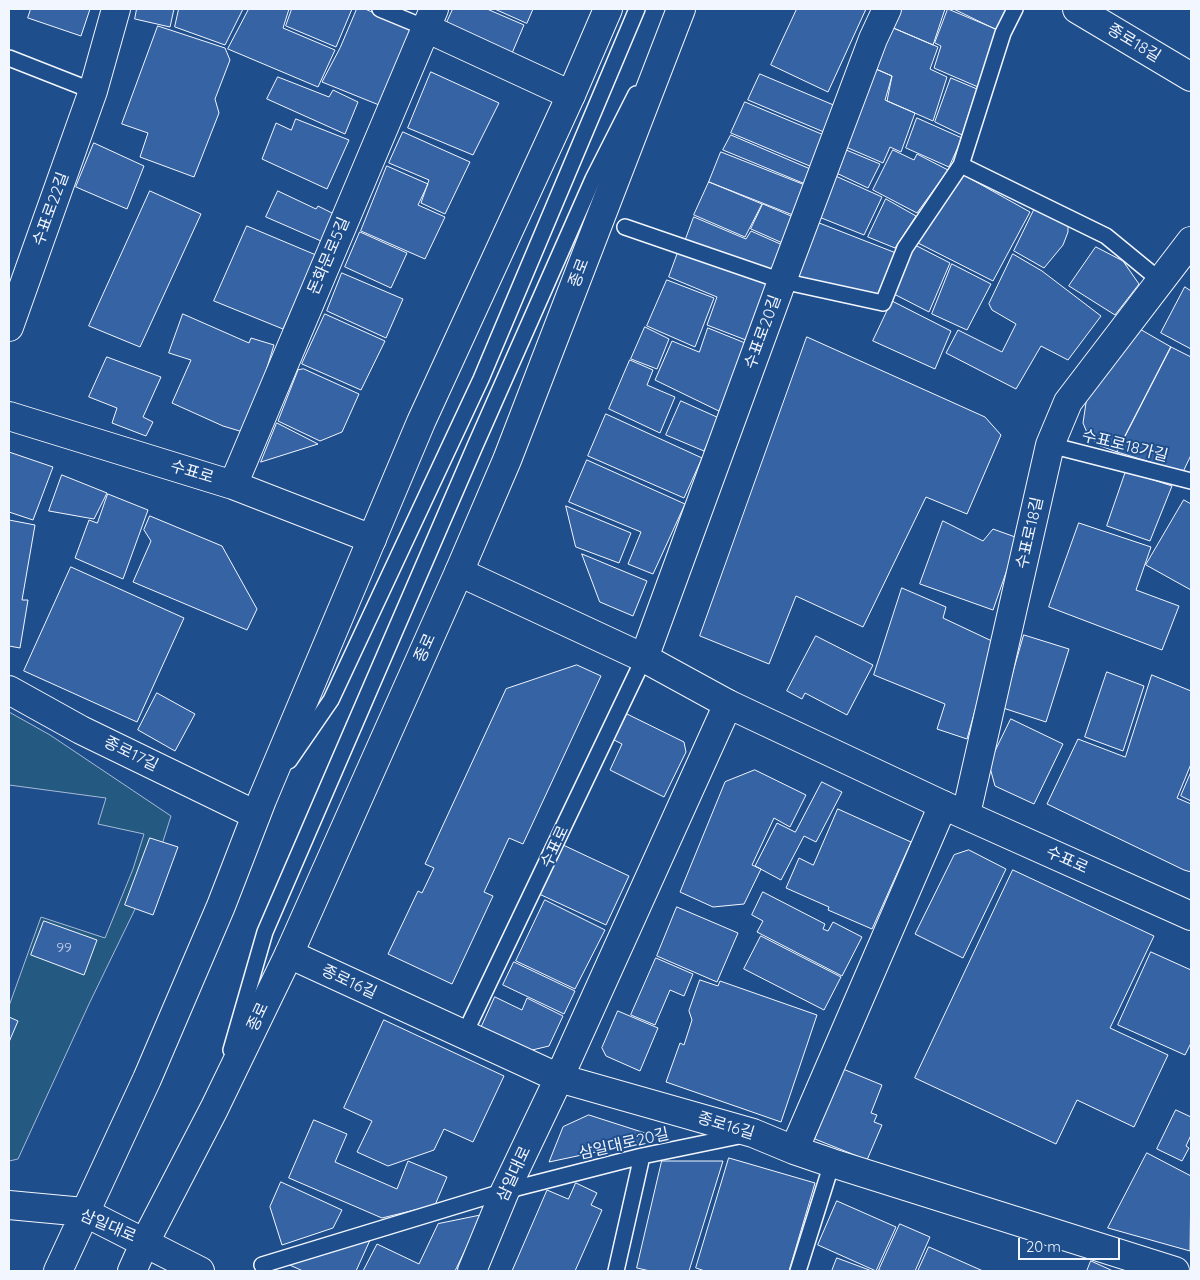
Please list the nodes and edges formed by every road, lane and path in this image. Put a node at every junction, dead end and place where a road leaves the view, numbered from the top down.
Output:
1 (116, 9) edge
2 (380, 9) edge
3 (608, 9) edge
4 (637, 9) edge
5 (679, 9) edge
6 (887, 9) edge
7 (1015, 9) edge
8 (1077, 9) edge
9 (430, 18) edge
10 (9, 58) edge
11 (1191, 77) edge
12 (93, 91) junction
13 (571, 95) junction
14 (961, 165) junction
15 (626, 228) dead end
16 (1191, 241) edge
17 (782, 281) junction
18 (1162, 282) junction
19 (9, 328) edge
20 (9, 416) edge
21 (1050, 445) junction
22 (1191, 481) edge
23 (233, 484) junction
24 (372, 539) junction
25 (459, 572) junction
26 (644, 658) junction
27 (9, 690) edge
28 (728, 704) junction
29 (259, 808) junction
30 (954, 810) junction
31 (1191, 916) edge
32 (288, 954) junction
33 (464, 1035) junction
34 (559, 1078) junction
35 (214, 1109) junction
36 (752, 1134) junction
37 (794, 1150) junction
38 (642, 1156) junction
39 (832, 1163) junction
40 (505, 1192) junction
41 (9, 1205) edge
42 (84, 1212) junction
43 (145, 1242) junction
44 (262, 1265) dead end
45 (58, 1271) edge
46 (132, 1271) edge
47 (184, 1271) edge
48 (200, 1271) edge
49 (472, 1271) edge
50 (616, 1271) edge
51 (798, 1271) edge
52 (1175, 1271) edge

1 - 12 street, 수표로22길
2 - 9 lane
3 - 13 street
4 - 29 lane
5 - 25 street, 종로
5 - 35 lane
6 - 17 street, 수표로20길
7 - 14 lane
8 - 11 street, 종로18길
9 - 13 street
9 - 23 street, 돈화문로5길
10 - 12 lane
12 - 19 street, 수표로22길
13 - 24 street
14 - 17 lane
14 - 18 lane
15 - 17 lane
16 - 18 street, 수표로18길
17 - 26 street, 수표로20길
18 - 21 street, 수표로18길
20 - 23 street, 수표로
21 - 22 lane, 수표로18가길
21 - 30 street, 수표로18길
23 - 24 street, 수표로
24 - 29 street
25 - 26 street, 수표로
25 - 32 street, 종로
26 - 28 street, 수표로
26 - 33 lane, 수표로
27 - 29 street, 종로17길
28 - 30 street, 수표로
28 - 34 street
29 - 42 street
30 - 31 street, 수표로
30 - 37 street
32 - 33 street, 종로16길
32 - 35 street, 종로
33 - 34 street, 종로16길
34 - 36 street, 종로16길
34 - 40 street, 삼일대로
35 - 43 street, 종로
36 - 37 street, 종로16길
36 - 38 lane, 삼일대로20길
37 - 39 street, 종로16길
38 - 40 lane, 삼일대로20길
38 - 50 lane
39 - 51 lane
39 - 52 street, 종로16길
40 - 44 lane, 삼일대로20길
40 - 49 street, 삼일대로
41 - 42 street, 삼일대로
42 - 43 street, 삼일대로
42 - 45 street
43 - 46 street, 종로
43 - 47 lane
43 - 48 street, 삼일대로

